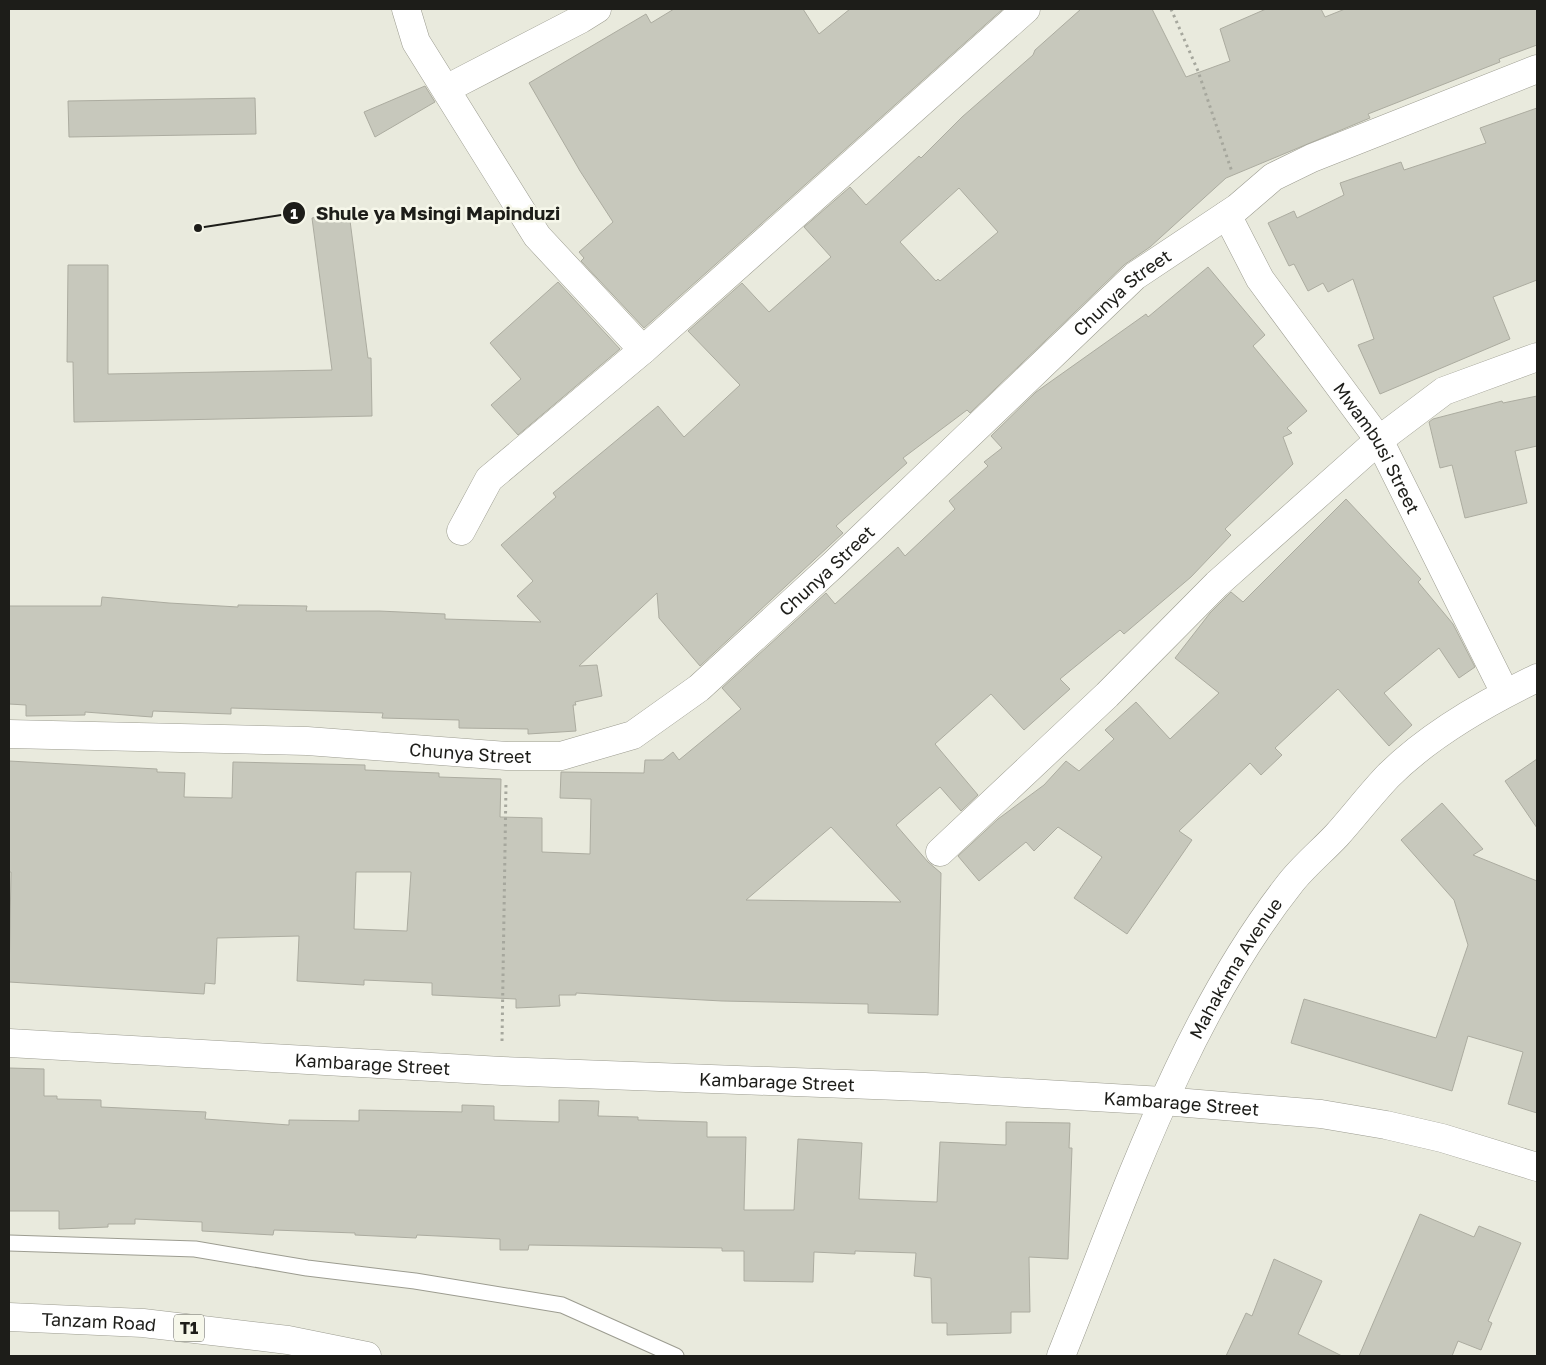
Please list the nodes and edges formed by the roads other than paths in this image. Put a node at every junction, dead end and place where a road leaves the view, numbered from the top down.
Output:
1 (406, 9) edge
2 (597, 9) edge
3 (1026, 9) edge
4 (1537, 69) edge
5 (446, 89) junction
6 (1232, 212) junction
7 (643, 350) junction
8 (1537, 357) edge
9 (1379, 440) junction
10 (461, 531) dead end
11 (1537, 678) edge
12 (1505, 693) junction
13 (9, 734) edge
14 (940, 852) dead end
15 (9, 1043) edge
16 (1163, 1101) junction
17 (1537, 1167) edge
18 (9, 1243) edge
19 (9, 1317) edge
20 (366, 1356) edge
21 (676, 1356) edge
22 (1061, 1356) edge

1 - 5 main road
2 - 5 main road
3 - 7 main road
4 - 6 main road, Chunya Street
5 - 7 main road
6 - 9 main road, Mwambusi Street
6 - 13 main road, Chunya Street
7 - 10 main road
8 - 9 main road
9 - 12 main road, Mwambusi Street
9 - 14 main road
11 - 12 main road, Mahakama Avenue
12 - 16 main road, Mahakama Avenue
15 - 16 main road, Kambarage Street
16 - 17 main road, Kambarage Street
16 - 22 main road, Mahakama Avenue
18 - 21 lane
19 - 20 main road, Tanzam Road / T1

